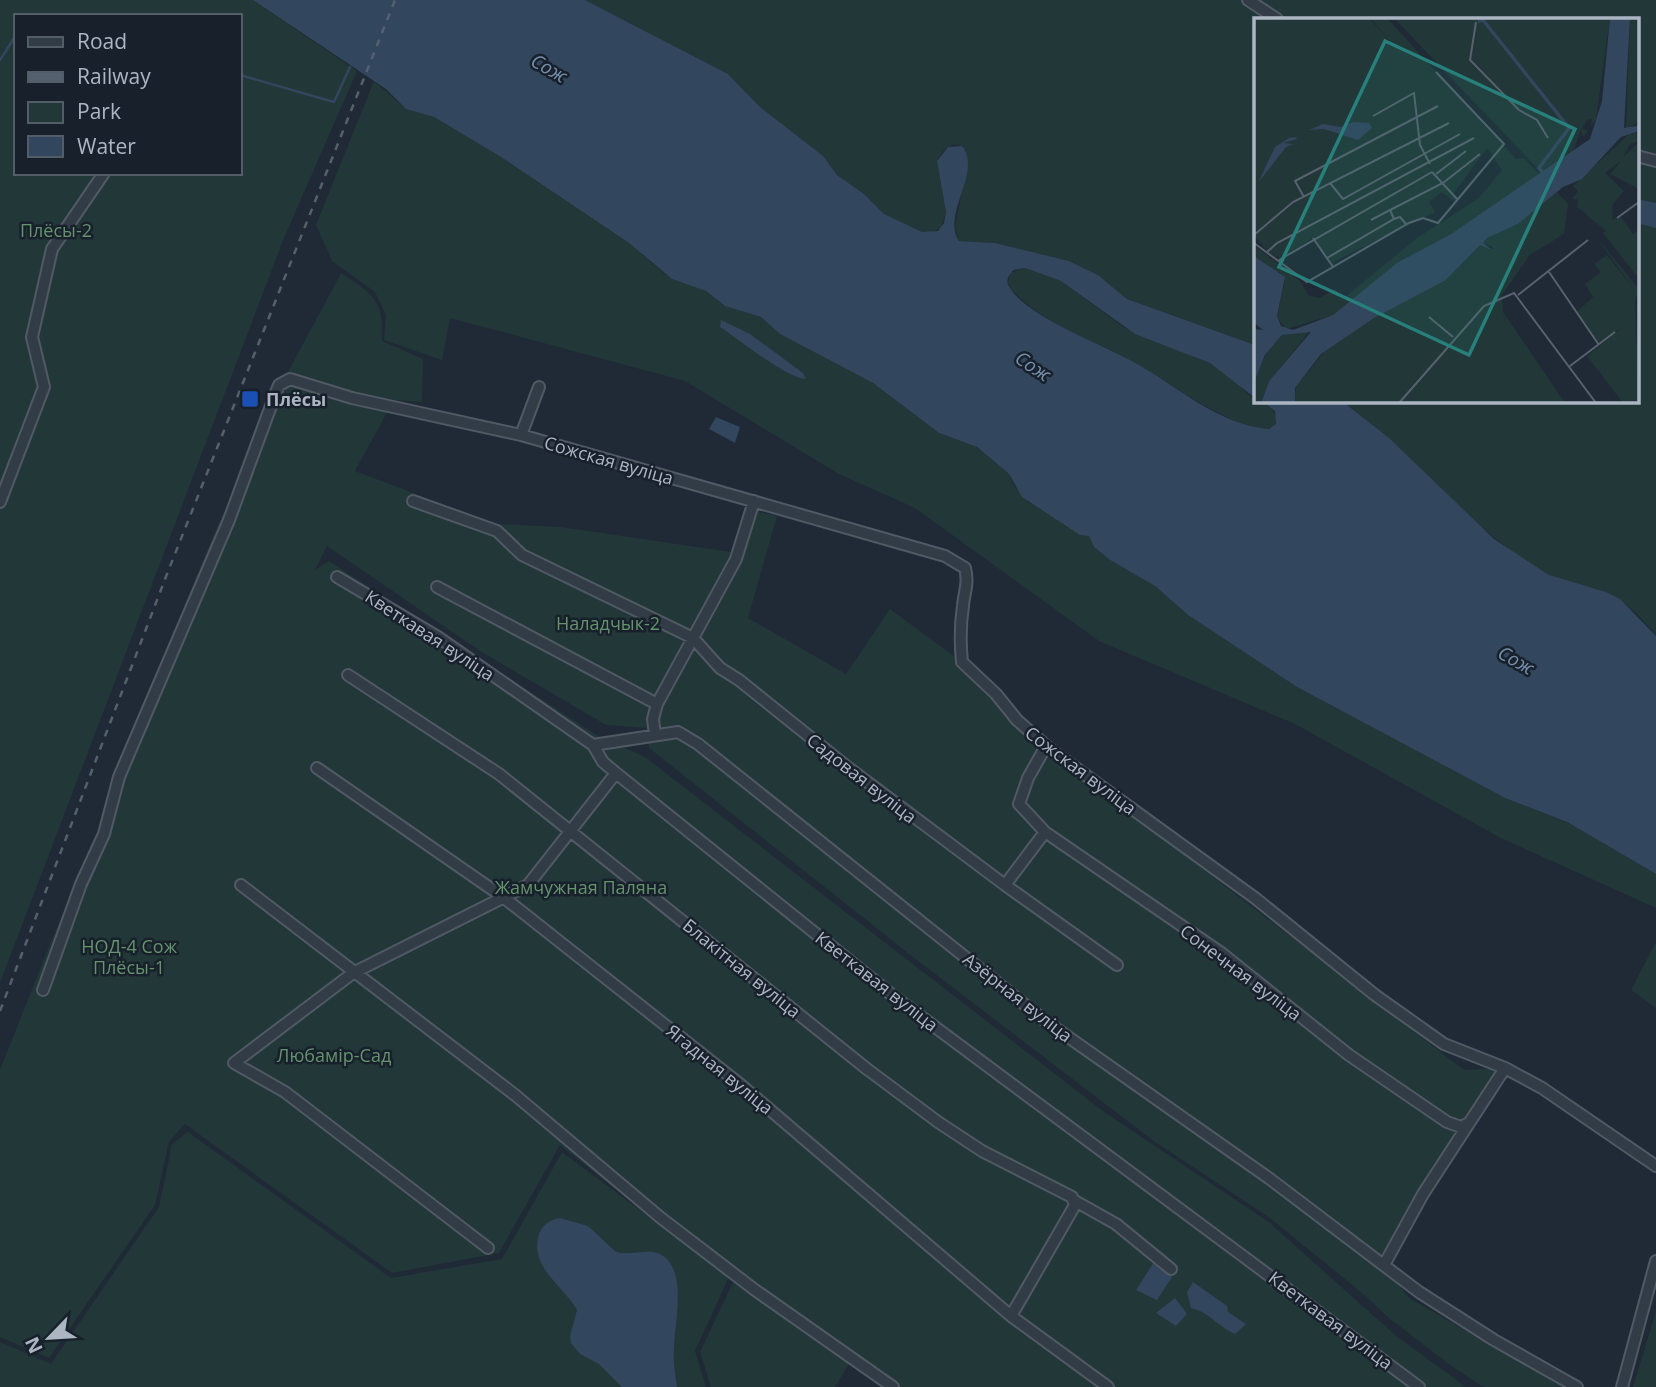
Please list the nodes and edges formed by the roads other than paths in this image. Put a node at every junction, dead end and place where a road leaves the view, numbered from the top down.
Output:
1 (1248, 0) edge
2 (1276, 18) edge
3 (1638, 156) edge
4 (1656, 161) edge
5 (103, 175) edge
6 (539, 387) dead end
7 (521, 435) junction
8 (412, 501) dead end
9 (754, 501) junction
10 (0, 502) edge
11 (337, 577) dead end
12 (437, 587) dead end
13 (693, 638) junction
14 (348, 674) dead end
15 (657, 705) junction
16 (655, 734) junction
17 (593, 745) junction
18 (1046, 746) junction
19 (317, 768) dead end
20 (616, 773) junction
21 (1045, 832) junction
22 (572, 833) junction
23 (241, 885) dead end
24 (1005, 885) junction
25 (503, 897) junction
26 (1117, 965) dead end
27 (353, 973) junction
28 (43, 990) dead end
29 (1505, 1068) junction
30 (1469, 1123) junction
31 (1656, 1166) edge
32 (1075, 1201) junction
33 (488, 1248) dead end
34 (1656, 1261) edge
35 (1384, 1265) junction
36 (1171, 1269) dead end
37 (1011, 1316) junction
38 (893, 1387) edge
39 (1108, 1387) edge
40 (1419, 1387) edge
41 (1577, 1387) edge
42 (1622, 1387) edge

1 - 2 street
3 - 4 street
5 - 10 street
6 - 7 street
7 - 9 street, Сожская вуліца
7 - 28 street, Сожская вуліца
8 - 13 street
9 - 13 street
9 - 18 street, Сожская вуліца
11 - 17 street, Кветкавая вуліца
12 - 15 street
13 - 15 street
13 - 24 street, Садовая вуліца
14 - 22 street, Блакітная вуліца
15 - 16 street
16 - 17 street, Азёрная вуліца
16 - 35 street, Азёрная вуліца
17 - 20 street, Кветкавая вуліца
18 - 21 street, Сонечная вуліца
18 - 29 street, Сожская вуліца
19 - 25 street, Ягадная вуліца
20 - 22 street
20 - 40 street, Кветкавая вуліца
21 - 24 street
21 - 30 street, Сонечная вуліца
22 - 25 street
22 - 32 street, Блакітная вуліца
23 - 27 street
24 - 26 street, Садовая вуліца
25 - 27 street
25 - 37 street, Ягадная вуліца
27 - 33 street
27 - 38 street
29 - 30 street
29 - 31 street, Сожская вуліца
30 - 35 street
32 - 36 street, Блакітная вуліца
32 - 37 street
34 - 42 street
35 - 41 street, Азёрная вуліца
37 - 39 street, Ягадная вуліца

